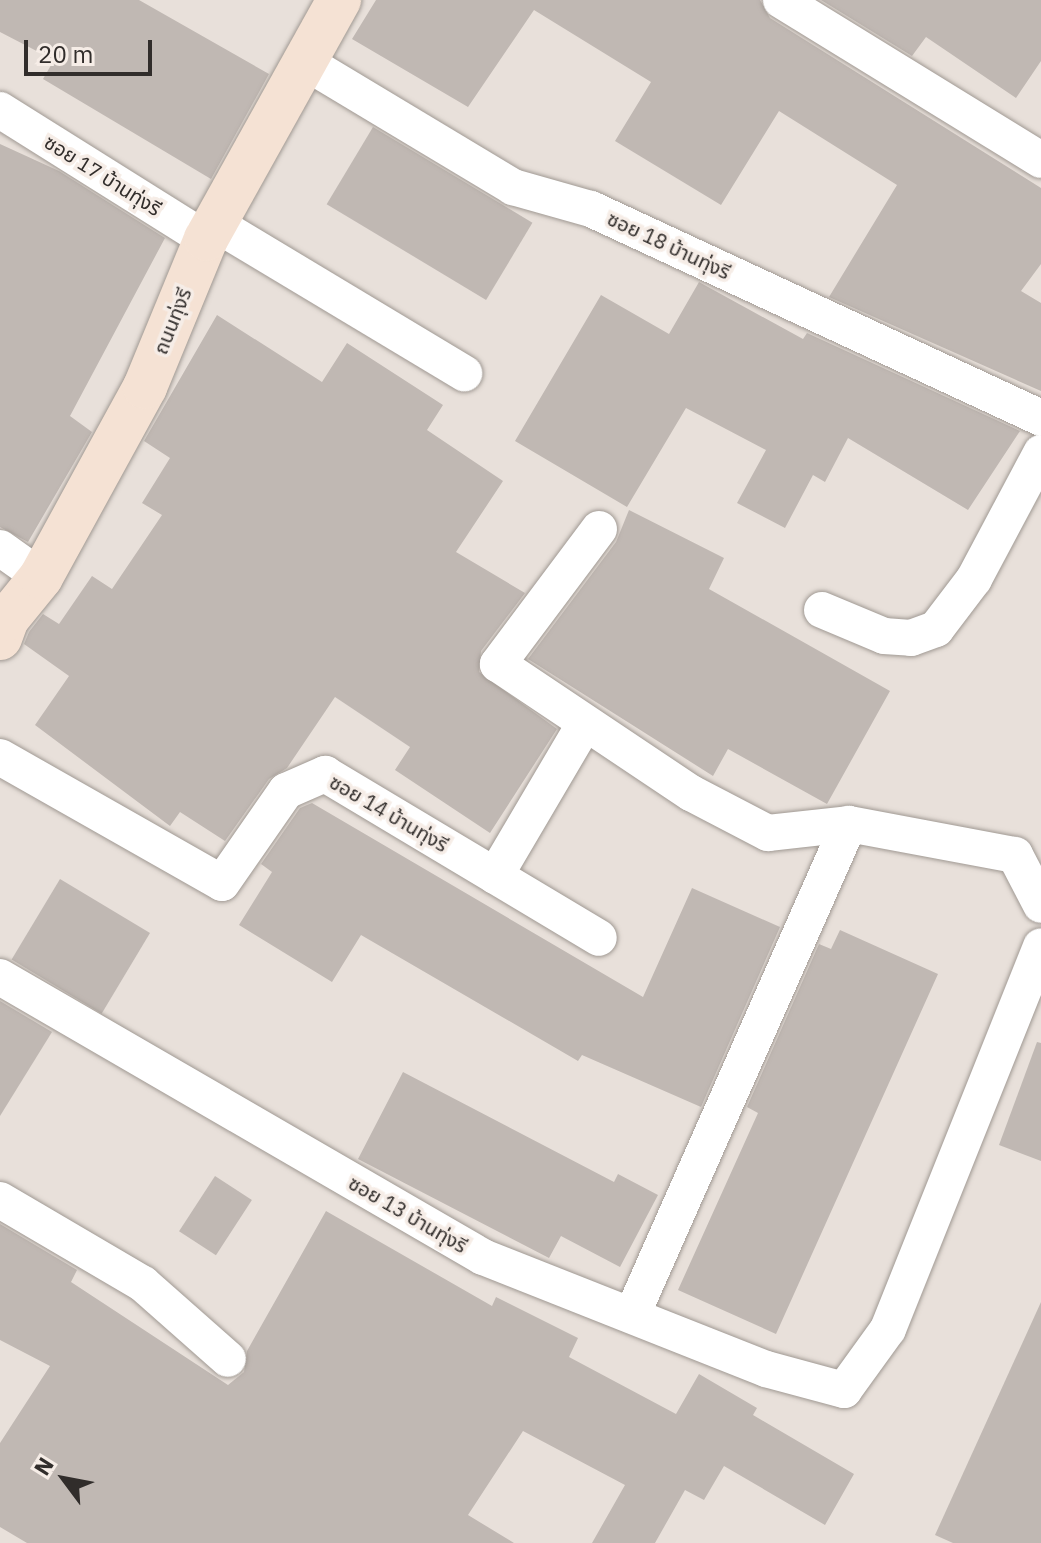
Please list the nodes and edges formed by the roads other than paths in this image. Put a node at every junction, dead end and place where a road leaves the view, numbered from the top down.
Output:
1 (339, 0) edge
2 (788, 2) edge
3 (305, 62) junction
4 (0, 110) edge
5 (1041, 160) edge
6 (210, 231) junction
7 (464, 373) dead end
8 (1041, 418) edge
9 (1041, 453) edge
10 (599, 529) dead end
11 (0, 548) edge
12 (41, 577) junction
13 (822, 610) dead end
14 (0, 638) edge
15 (584, 725) junction
16 (0, 757) edge
17 (849, 824) junction
18 (495, 876) junction
19 (1041, 905) edge
20 (599, 938) dead end
21 (1041, 947) edge
22 (0, 977) edge
23 (0, 1200) edge
24 (632, 1315) junction
25 (228, 1359) dead end

1 - 3 street, ถนนทุ่งรี
2 - 5 street
3 - 6 street, ถนนทุ่งรี
3 - 8 street, ซอย 18 บ้านทุ่งรี
4 - 6 street, ซอย 17 บ้านทุ่งรี
6 - 7 street, ซอย 17 บ้านทุ่งรี
6 - 12 street, ถนนทุ่งรี
9 - 13 street
10 - 15 street
11 - 12 street
12 - 14 street, ถนนทุ่งรี
15 - 17 street
15 - 18 street
16 - 18 street, ซอย 14 บ้านทุ่งรี
17 - 19 street
17 - 24 street
18 - 20 street, ซอย 14 บ้านทุ่งรี
21 - 24 street, ซอย 13 บ้านทุ่งรี
22 - 24 street, ซอย 13 บ้านทุ่งรี
23 - 25 street

